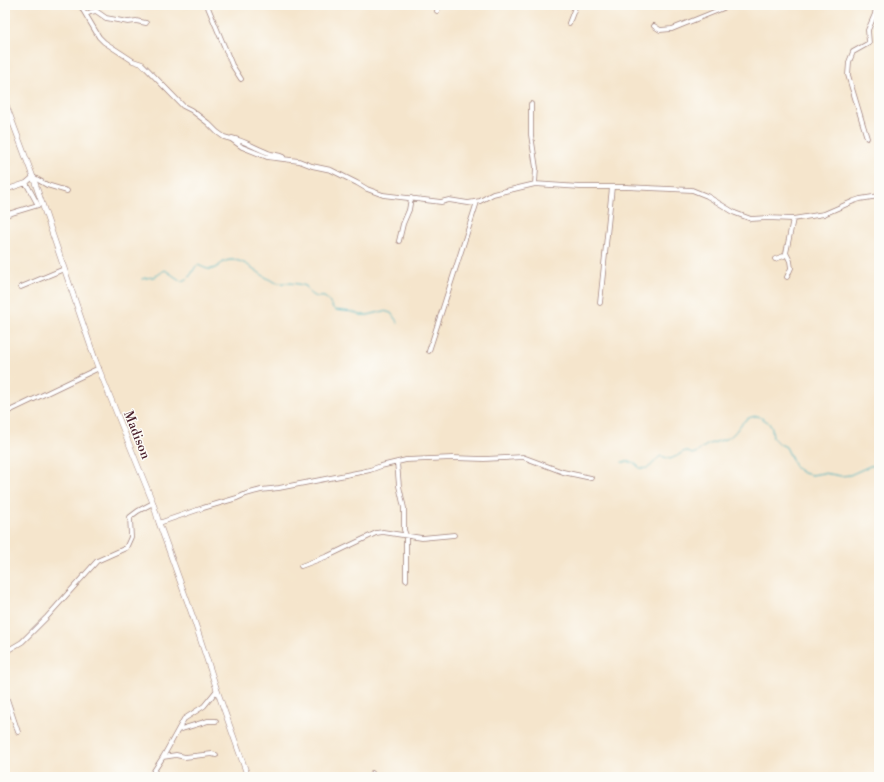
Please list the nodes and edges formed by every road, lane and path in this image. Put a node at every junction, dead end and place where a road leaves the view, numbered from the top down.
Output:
1 (80, 5) edge
2 (207, 5) edge
3 (440, 5) edge
4 (576, 5) edge
5 (731, 5) edge
6 (876, 7) edge
7 (437, 10) dead end
8 (86, 14) junction
9 (879, 15) edge
10 (146, 23) dead end
11 (569, 23) dead end
12 (654, 26) dead end
13 (241, 79) dead end
14 (5, 102) edge
15 (531, 104) dead end
16 (867, 138) dead end
17 (33, 177) junction
18 (26, 183) junction
19 (535, 184) junction
20 (612, 187) junction
21 (5, 190) edge
22 (67, 191) dead end
23 (411, 198) junction
24 (878, 198) edge
25 (477, 202) junction
26 (5, 215) edge
27 (792, 219) junction
28 (399, 241) dead end
29 (786, 253) junction
30 (775, 259) dead end
31 (64, 269) junction
32 (787, 277) dead end
33 (21, 287) dead end
34 (600, 303) dead end
35 (429, 351) dead end
36 (99, 368) junction
37 (5, 413) edge
38 (397, 462) junction
39 (591, 478) dead end
40 (153, 504) junction
41 (159, 523) junction
42 (406, 535) junction
43 (454, 535) dead end
44 (301, 566) dead end
45 (406, 580) dead end
46 (5, 652) edge
47 (217, 690) junction
48 (5, 693) edge
49 (216, 721) dead end
50 (178, 730) junction
51 (18, 732) dead end
52 (216, 755) dead end
53 (163, 757) junction
54 (150, 777) edge
55 (248, 777) edge

1 - 8 street
2 - 13 street
3 - 7 street
4 - 11 street
5 - 12 street
6 - 9 street
6 - 16 street
8 - 10 street
8 - 23 street
14 - 17 street, Madison
15 - 19 street
17 - 18 street
17 - 22 street
17 - 31 street, Madison
18 - 21 street
18 - 26 street
19 - 20 street
19 - 25 street
20 - 27 street
20 - 34 street
23 - 25 street
23 - 28 street
24 - 27 street
25 - 35 street
27 - 29 street
29 - 30 street
29 - 32 street
31 - 33 street
31 - 36 street, Madison
36 - 37 street
36 - 40 street, Madison
38 - 39 street
38 - 41 street
38 - 42 street
40 - 41 street, Madison
40 - 46 street
41 - 47 street, Madison
42 - 43 street
42 - 44 street
42 - 45 street
47 - 50 street
47 - 55 street, Madison
48 - 51 street
49 - 50 street
50 - 53 street
52 - 53 street
53 - 54 street

